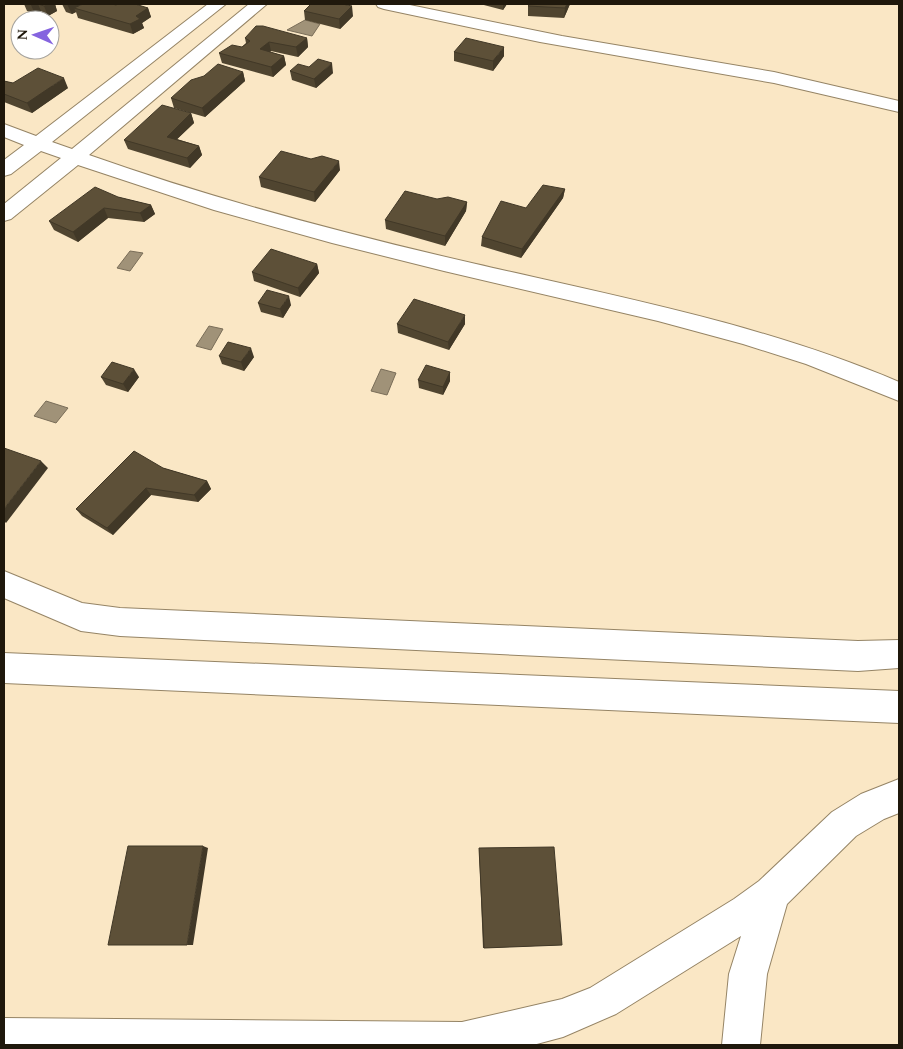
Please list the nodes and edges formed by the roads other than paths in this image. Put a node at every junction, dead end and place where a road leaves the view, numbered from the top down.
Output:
1 (218, 4) edge
2 (259, 4) edge
3 (384, 4) edge
4 (899, 107) edge
5 (4, 130) edge
6 (38, 144) junction
7 (75, 157) junction
8 (4, 170) edge
9 (4, 214) edge
10 (899, 392) edge
11 (4, 584) edge
12 (899, 654) edge
13 (4, 668) edge
14 (899, 707) edge
15 (899, 796) edge
16 (772, 894) junction
17 (4, 1037) edge
18 (471, 1043) edge
19 (741, 1045) edge

1 - 6 street
2 - 7 street
3 - 4 street
5 - 6 street
6 - 7 street
6 - 8 street
7 - 9 street
7 - 10 street
11 - 12 street
13 - 14 street
15 - 16 street
16 - 18 street
16 - 19 street
17 - 18 street

